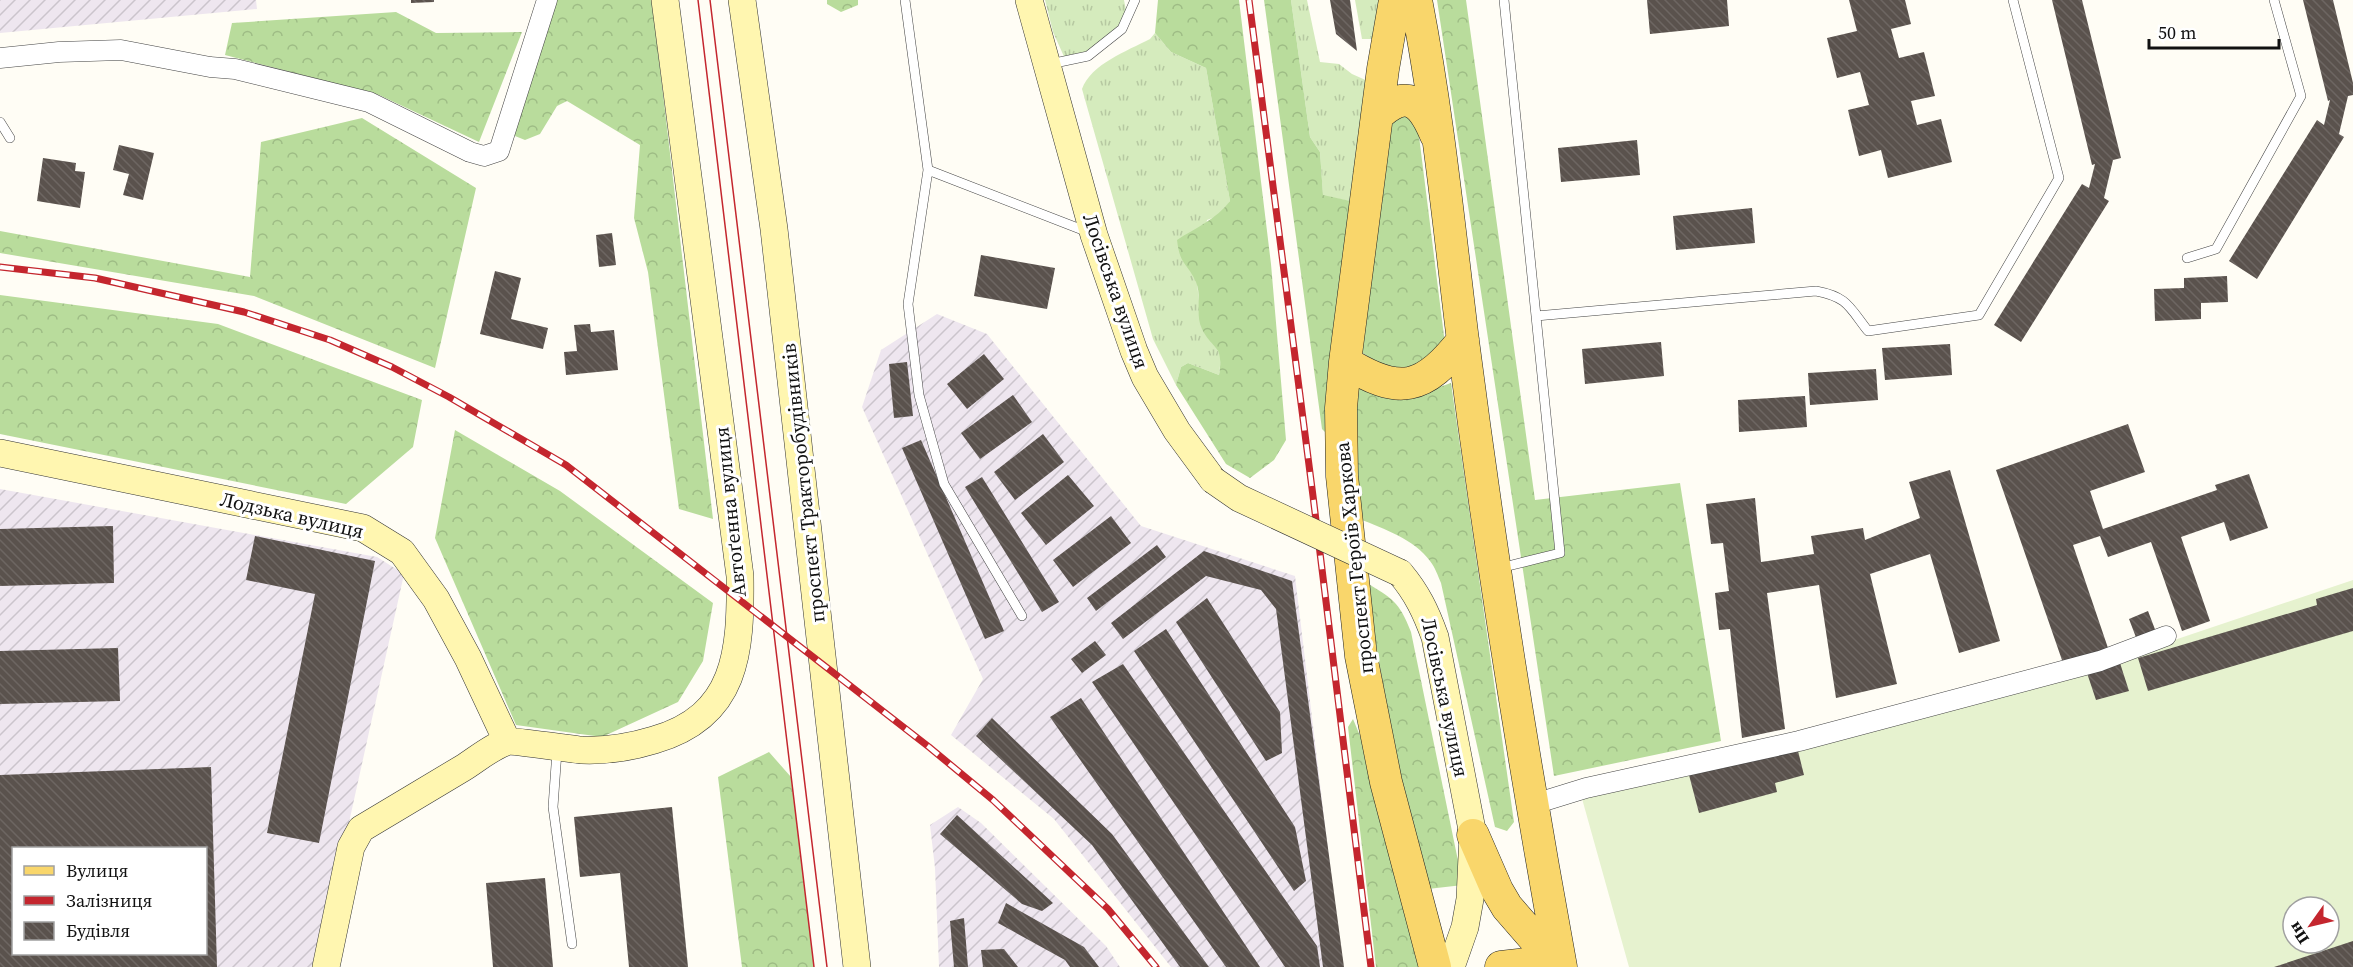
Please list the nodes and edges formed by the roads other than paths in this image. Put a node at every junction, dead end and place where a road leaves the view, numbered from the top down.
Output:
1 (547, 0) edge
2 (665, 0) edge
3 (742, 0) edge
4 (905, 0) edge
5 (1029, 0) edge
6 (1135, 0) edge
7 (1395, 0) edge
8 (1416, 0) edge
9 (1504, 0) edge
10 (2013, 0) edge
11 (2274, 0) edge
12 (0, 58) edge
13 (1048, 65) junction
14 (1377, 116) junction
15 (0, 122) edge
16 (10, 138) dead end
17 (1440, 144) junction
18 (928, 170) junction
19 (1094, 235) junction
20 (2187, 258) dead end
21 (1536, 316) junction
22 (1463, 340) junction
23 (1345, 362) junction
24 (0, 453) edge
25 (1494, 569) junction
26 (1022, 616) dead end
27 (2166, 636) dead end
28 (507, 741) junction
29 (557, 748) junction
30 (1531, 805) junction
31 (1473, 836) junction
32 (572, 944) dead end
33 (326, 967) edge
34 (857, 967) edge
35 (1435, 967) edge
36 (1451, 967) edge
37 (1501, 967) edge
38 (1558, 967) edge

1 - 12 street
2 - 29 main road, Автоґенна вулиця
3 - 34 main road, проспект Тракторобудівників
4 - 18 lane
5 - 13 main road, Лосівська вулиця
6 - 13 lane
7 - 14 main road, проспект Героїв Харкова
8 - 17 main road
9 - 21 lane
10 - 21 lane
11 - 20 lane
13 - 19 main road, Лосівська вулиця
14 - 17 main road
14 - 23 main road, проспект Героїв Харкова
15 - 16 lane
17 - 22 main road
18 - 19 lane
18 - 26 lane
19 - 31 main road, Лосівська вулиця, bridge
21 - 25 lane
22 - 23 main road
22 - 25 main road
23 - 35 main road, проспект Героїв Харкова
24 - 28 main road, Лодзька вулиця
25 - 30 main road
27 - 30 street
28 - 29 main road, Автоґенна вулиця
28 - 33 main road
29 - 32 lane
30 - 38 main road
31 - 36 main road, Лосівська вулиця
31 - 38 main road
37 - 38 main road

